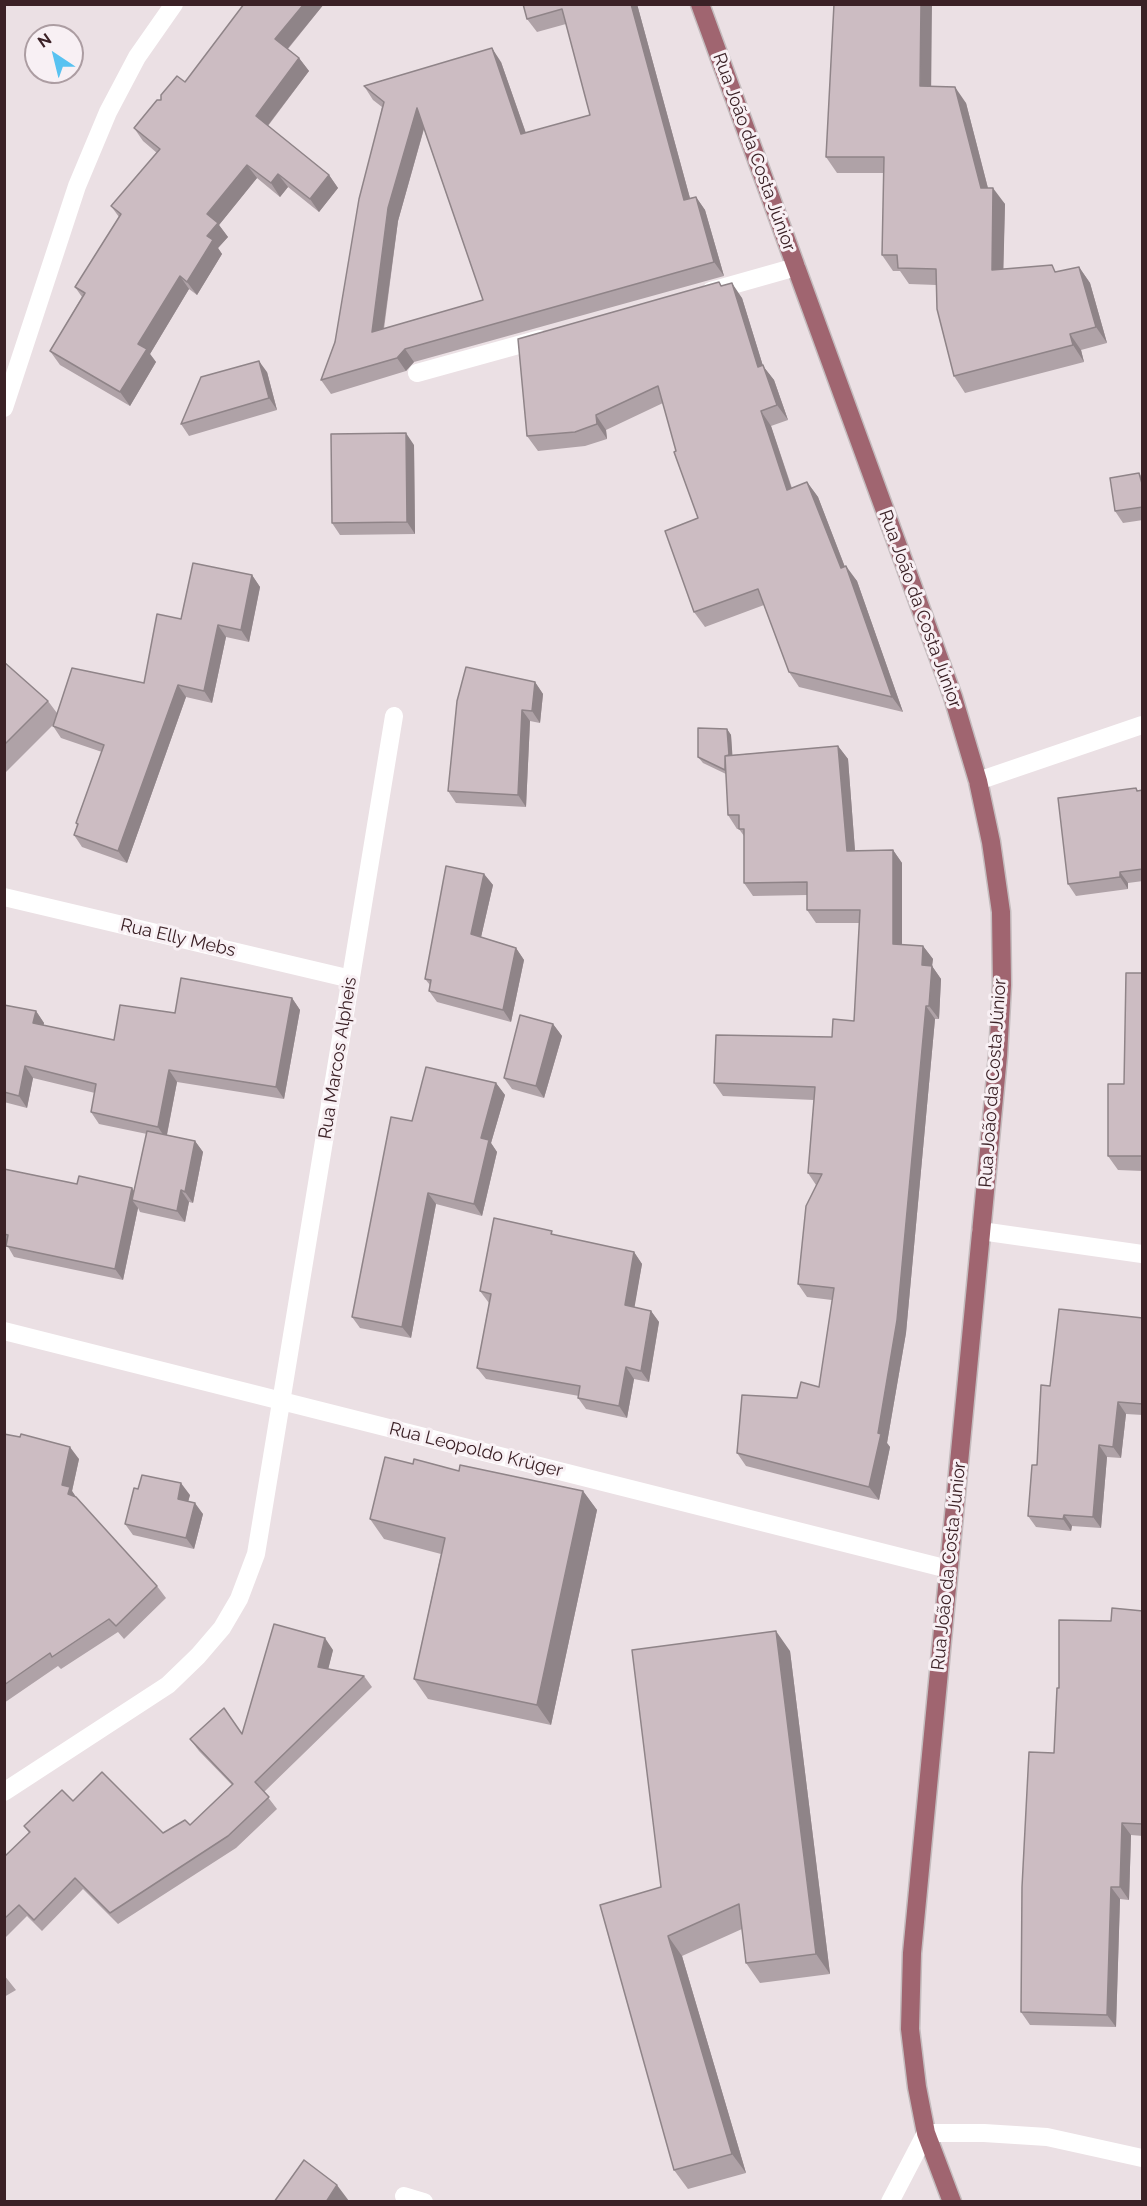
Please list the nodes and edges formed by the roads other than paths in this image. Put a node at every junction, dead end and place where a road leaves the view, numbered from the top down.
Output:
1 (174, 4) edge
2 (700, 4) edge
3 (796, 267) junction
4 (693, 296) edge
5 (555, 335) edge
6 (417, 373) dead end
7 (4, 408) edge
8 (394, 716) dead end
9 (1143, 724) edge
10 (978, 781) junction
11 (4, 897) edge
12 (351, 979) junction
13 (981, 1231) junction
14 (1143, 1254) edge
15 (4, 1331) edge
16 (282, 1401) junction
17 (948, 1569) junction
18 (4, 1792) edge
19 (926, 2133) junction
20 (1143, 2158) edge
21 (404, 2196) dead end
22 (424, 2202) edge
23 (890, 2202) edge
24 (952, 2202) edge

1 - 7 street
2 - 3 main road, Rua João da Costa Júnior
3 - 4 street
3 - 10 main road, Rua João da Costa Júnior
5 - 6 street
8 - 12 street, Rua Marcos Alpheis
9 - 10 street
10 - 13 main road, Rua João da Costa Júnior
11 - 12 street, Rua Elly Mebs
12 - 16 street, Rua Marcos Alpheis
13 - 14 street
13 - 17 main road, Rua João da Costa Júnior
15 - 16 street, Rua Leopoldo Krüger
16 - 17 street, Rua Leopoldo Krüger
16 - 18 street, Rua Marcos Alpheis
17 - 19 main road, Rua João da Costa Júnior
19 - 20 street
19 - 23 street
19 - 24 main road, Rua João da Costa Júnior
21 - 22 street

